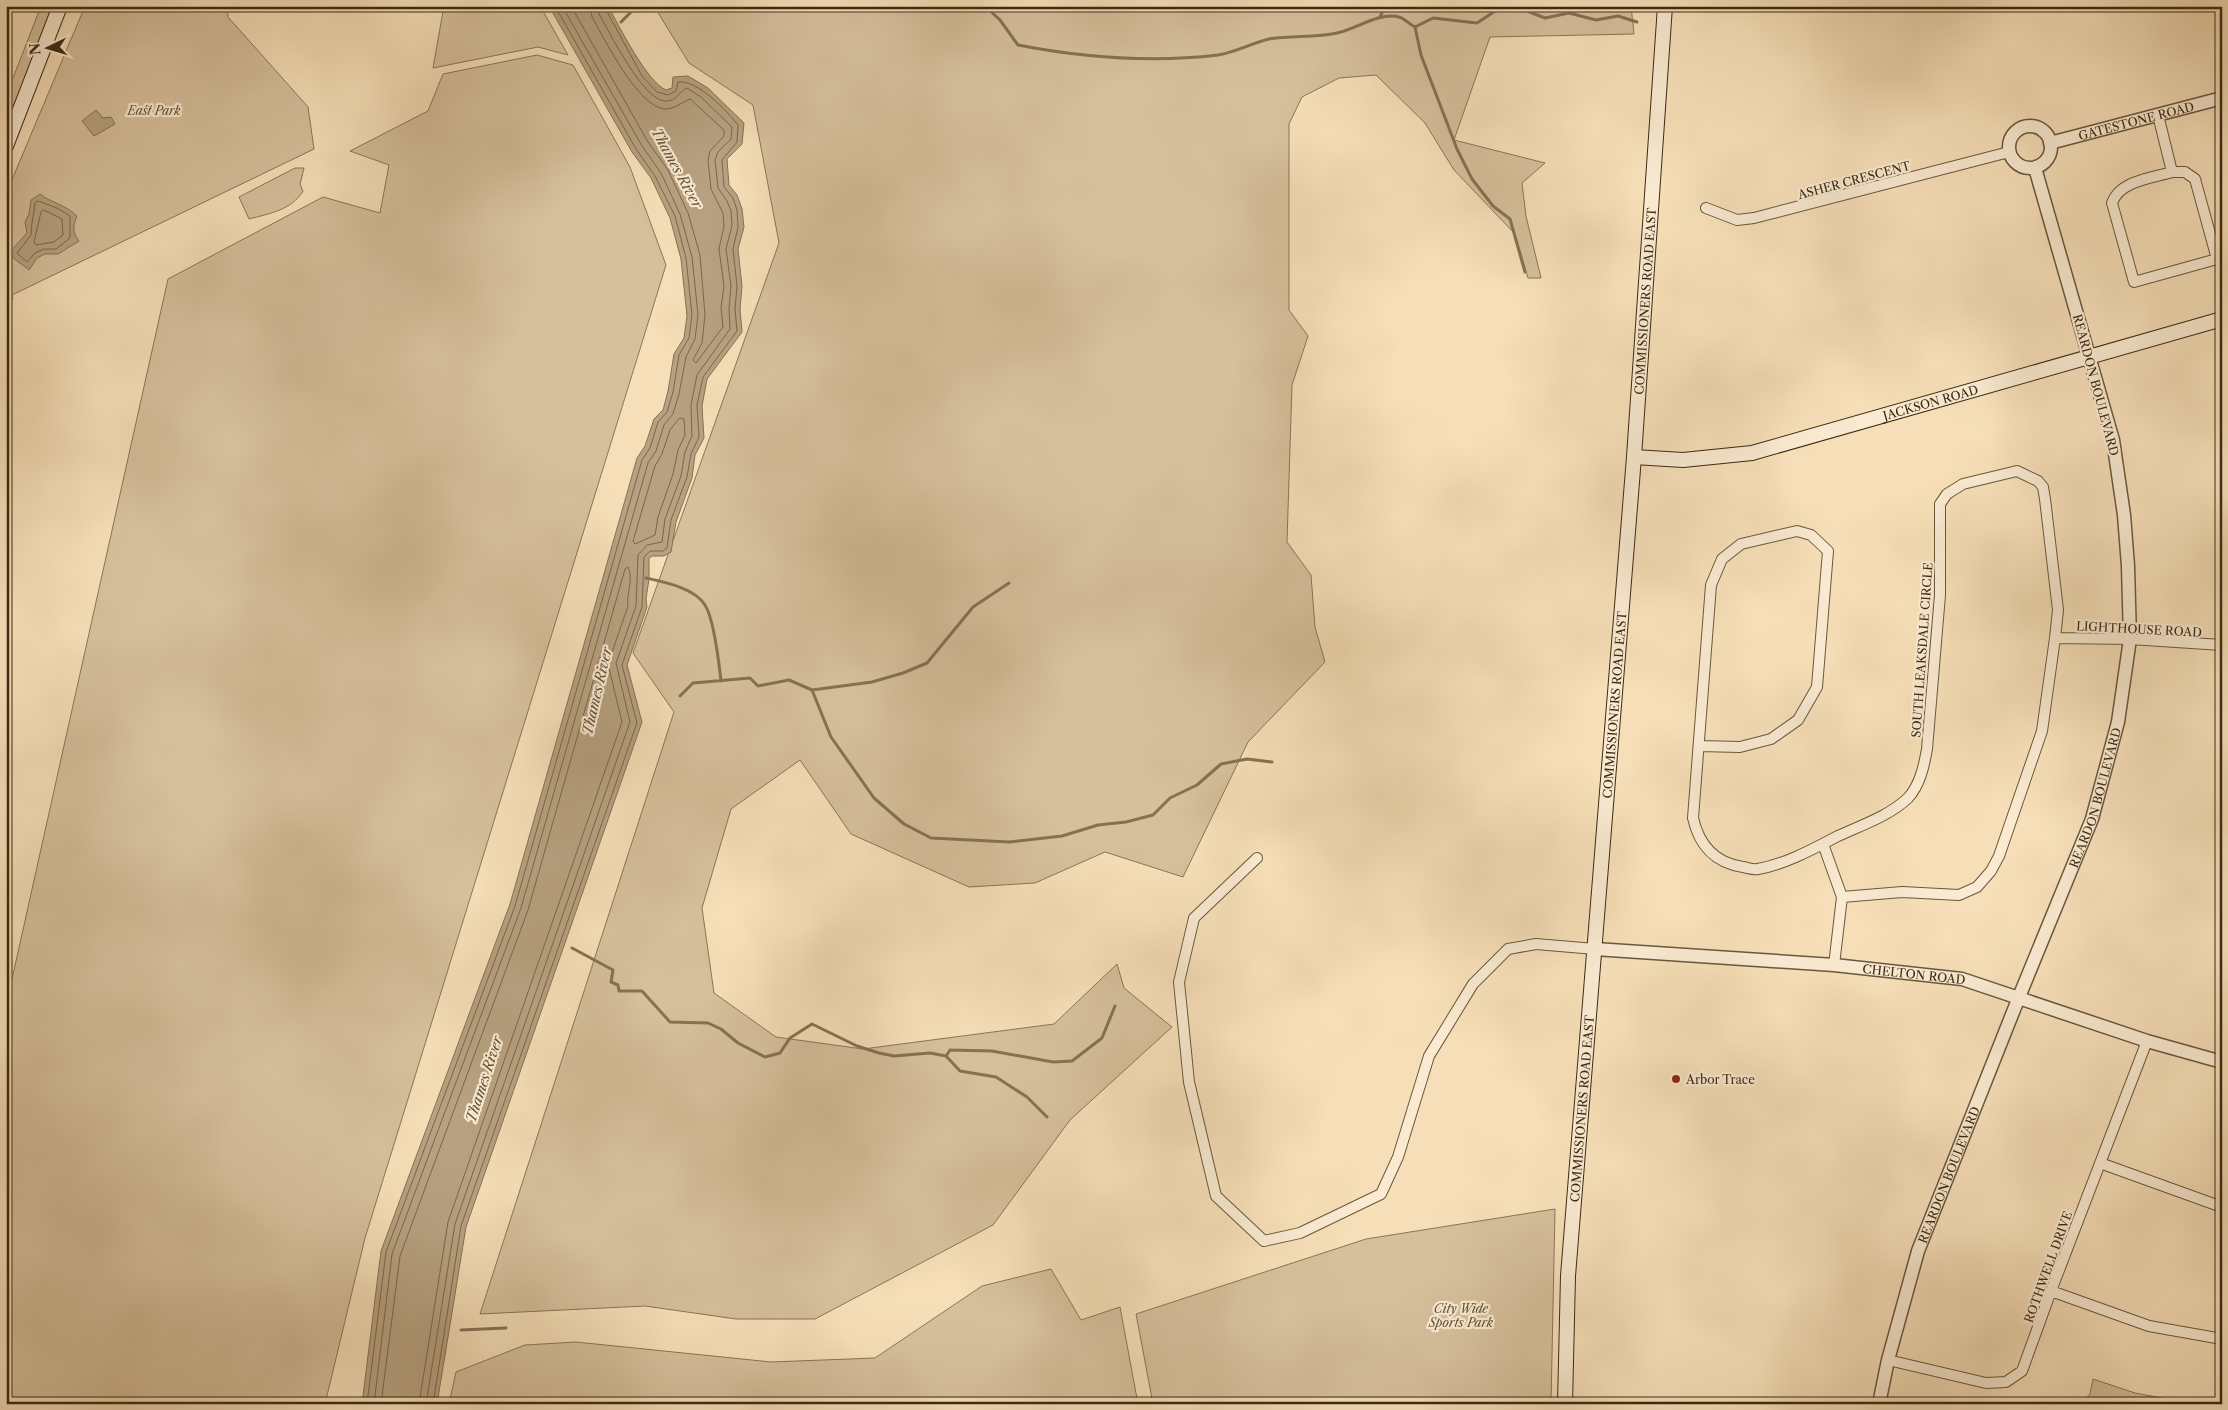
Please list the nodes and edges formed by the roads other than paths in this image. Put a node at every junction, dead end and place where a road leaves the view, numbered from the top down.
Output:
1 (60, 6) edge
2 (1665, 6) edge
3 (2222, 98) edge
4 (2158, 115) junction
5 (2050, 143) junction
6 (6, 146) edge
7 (2009, 152) junction
8 (2036, 168) junction
9 (2172, 172) junction
10 (1706, 208) dead end
11 (2222, 319) edge
12 (2089, 356) junction
13 (1634, 457) junction
14 (2055, 638) junction
15 (2130, 639) junction
16 (2222, 645) edge
17 (1699, 746) junction
18 (1823, 844) junction
19 (1257, 858) dead end
20 (1842, 897) junction
21 (1595, 949) junction
22 (1834, 965) junction
23 (2019, 997) junction
24 (2147, 1041) junction
25 (2222, 1062) edge
26 (2100, 1163) junction
27 (2222, 1207) edge
28 (2051, 1291) junction
29 (2222, 1339) edge
30 (1888, 1360) junction
31 (1565, 1404) edge
32 (1879, 1404) edge

1 - 6 main road
2 - 13 main road, COMMISSIONERS ROAD EAST
3 - 4 street, GATESTONE ROAD
4 - 5 street, GATESTONE ROAD
4 - 9 street
5 - 7 street
5 - 8 street
7 - 8 street
7 - 10 street, ASHER CRESCENT
8 - 12 street, REARDON BOULEVARD
9 - 9 street
11 - 12 main road, JACKSON ROAD
12 - 13 main road, JACKSON ROAD
12 - 15 street, REARDON BOULEVARD
13 - 21 main road, COMMISSIONERS ROAD EAST
14 - 15 street, LIGHTHOUSE ROAD
14 - 18 street, SOUTH LEAKSDALE CIRCLE
14 - 20 street, SOUTH LEAKSDALE CIRCLE
15 - 16 street, LIGHTHOUSE ROAD
15 - 23 street, REARDON BOULEVARD
17 - 17 street
17 - 18 street
18 - 20 street
19 - 21 street
20 - 22 street
21 - 22 street, CHELTON ROAD
21 - 31 main road, COMMISSIONERS ROAD EAST
22 - 23 street, CHELTON ROAD
23 - 24 street, CHELTON ROAD
23 - 30 street, REARDON BOULEVARD
24 - 25 street, CHELTON ROAD
24 - 26 street, ROTHWELL DRIVE
26 - 27 street
26 - 28 street, ROTHWELL DRIVE
28 - 29 street
28 - 30 street, ROTHWELL DRIVE
30 - 32 street, REARDON BOULEVARD

